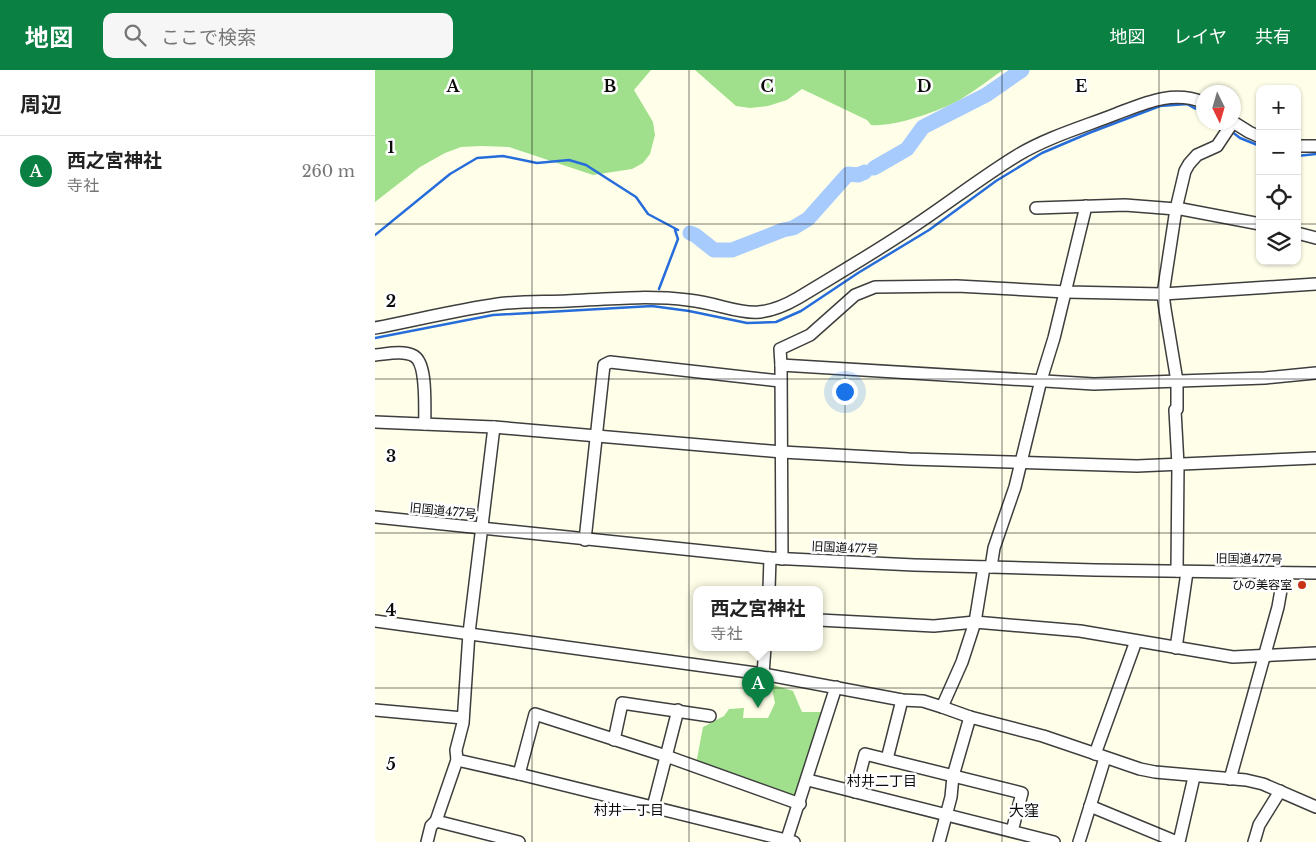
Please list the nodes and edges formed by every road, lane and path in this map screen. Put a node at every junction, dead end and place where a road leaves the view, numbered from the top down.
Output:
1 (1196, 99) edge
2 (1241, 128) edge
3 (1227, 130) edge
4 (1256, 135) edge
5 (1301, 146) edge
6 (1316, 146) edge
7 (1086, 206) junction
8 (1036, 208) dead end
9 (1176, 209) junction
10 (1256, 223) edge
11 (1301, 234) edge
12 (1316, 238) edge
13 (1316, 284) edge
14 (1066, 292) junction
15 (1163, 294) junction
16 (375, 328) edge
17 (375, 355) edge
18 (781, 365) junction
19 (1316, 373) edge
20 (1041, 380) junction
21 (1177, 380) junction
22 (781, 381) junction
23 (375, 422) edge
24 (425, 424) junction
25 (495, 427) junction
26 (595, 435) junction
27 (782, 452) junction
28 (1316, 458) edge
29 (1021, 463) junction
30 (1177, 464) junction
31 (375, 518) edge
32 (481, 529) junction
33 (585, 540) junction
34 (770, 558) junction
35 (782, 559) junction
36 (988, 567) junction
37 (1182, 571) junction
38 (1284, 573) junction
39 (1316, 573) edge
40 (769, 586) edge
41 (823, 620) edge
42 (375, 621) edge
43 (975, 622) junction
44 (469, 633) junction
45 (1136, 641) junction
46 (1177, 648) junction
47 (765, 651) edge
48 (1316, 653) edge
49 (1265, 656) junction
50 (763, 674) junction
51 (837, 687) junction
52 (902, 700) junction
53 (942, 707) junction
54 (375, 710) edge
55 (678, 710) junction
56 (710, 716) dead end
57 (970, 717) junction
58 (463, 718) junction
59 (614, 740) junction
60 (666, 756) junction
61 (1101, 756) junction
62 (887, 759) junction
63 (457, 760) junction
64 (519, 774) junction
65 (953, 776) junction
66 (1195, 777) junction
67 (1230, 779) junction
68 (807, 780) junction
69 (1280, 791) junction
70 (855, 792) junction
71 (800, 804) junction
72 (1090, 806) junction
73 (1316, 807) edge
74 (653, 808) junction
75 (947, 815) junction
76 (436, 822) junction
77 (473, 830) junction
78 (1012, 832) junction
79 (789, 841) edge
80 (427, 842) edge
81 (469, 842) edge
82 (519, 842) edge
83 (939, 842) edge
84 (1054, 842) edge
85 (1079, 842) edge
86 (1178, 842) edge
87 (1254, 842) edge

1 - 16 street
2 - 4 street
3 - 9 street
5 - 6 street
7 - 8 street
7 - 9 street
7 - 14 street
9 - 10 street
9 - 15 street
11 - 12 street
13 - 15 street
14 - 15 street
14 - 18 street
14 - 20 street
15 - 21 street
17 - 24 street
18 - 20 street
18 - 22 street
19 - 21 street
20 - 21 street
20 - 29 street
21 - 30 street
22 - 26 street
22 - 27 street
23 - 24 street
24 - 25 street
25 - 26 street
25 - 32 street
26 - 27 street
26 - 33 street
27 - 29 street
27 - 35 street
28 - 30 street
29 - 30 street
29 - 36 street
30 - 37 street
31 - 32 street, 旧国道477号
32 - 33 street, 旧国道477号
32 - 44 street
33 - 34 street, 旧国道477号
34 - 35 street, 旧国道477号
34 - 40 street
35 - 36 street, 旧国道477号
36 - 37 street, 旧国道477号
36 - 43 street
37 - 38 street, 旧国道477号
37 - 46 street
38 - 39 street, 旧国道477号
38 - 49 street
41 - 43 street
42 - 44 street
43 - 45 street
43 - 53 street
44 - 50 street
44 - 58 street
45 - 46 street
45 - 61 street
46 - 49 street
47 - 50 street
48 - 49 street
49 - 67 street
50 - 51 street
51 - 52 street
51 - 68 street
52 - 53 street
52 - 62 street
53 - 57 street
54 - 58 street
55 - 56 street
55 - 59 street
55 - 60 street
57 - 61 street
57 - 65 street
58 - 63 street
59 - 60 street
59 - 64 street
60 - 71 street
60 - 74 street
61 - 66 street
61 - 72 street
62 - 65 street
62 - 70 street
63 - 64 street
63 - 76 street
64 - 74 street
65 - 75 street
65 - 78 street
66 - 67 street
66 - 86 street
67 - 69 street
68 - 70 street
68 - 71 street
69 - 73 street
69 - 87 street
70 - 75 street
71 - 79 street
72 - 85 street
72 - 86 street
74 - 79 street
75 - 78 street
75 - 83 street
76 - 77 street
76 - 80 street
77 - 81 street
77 - 82 street
78 - 84 street

